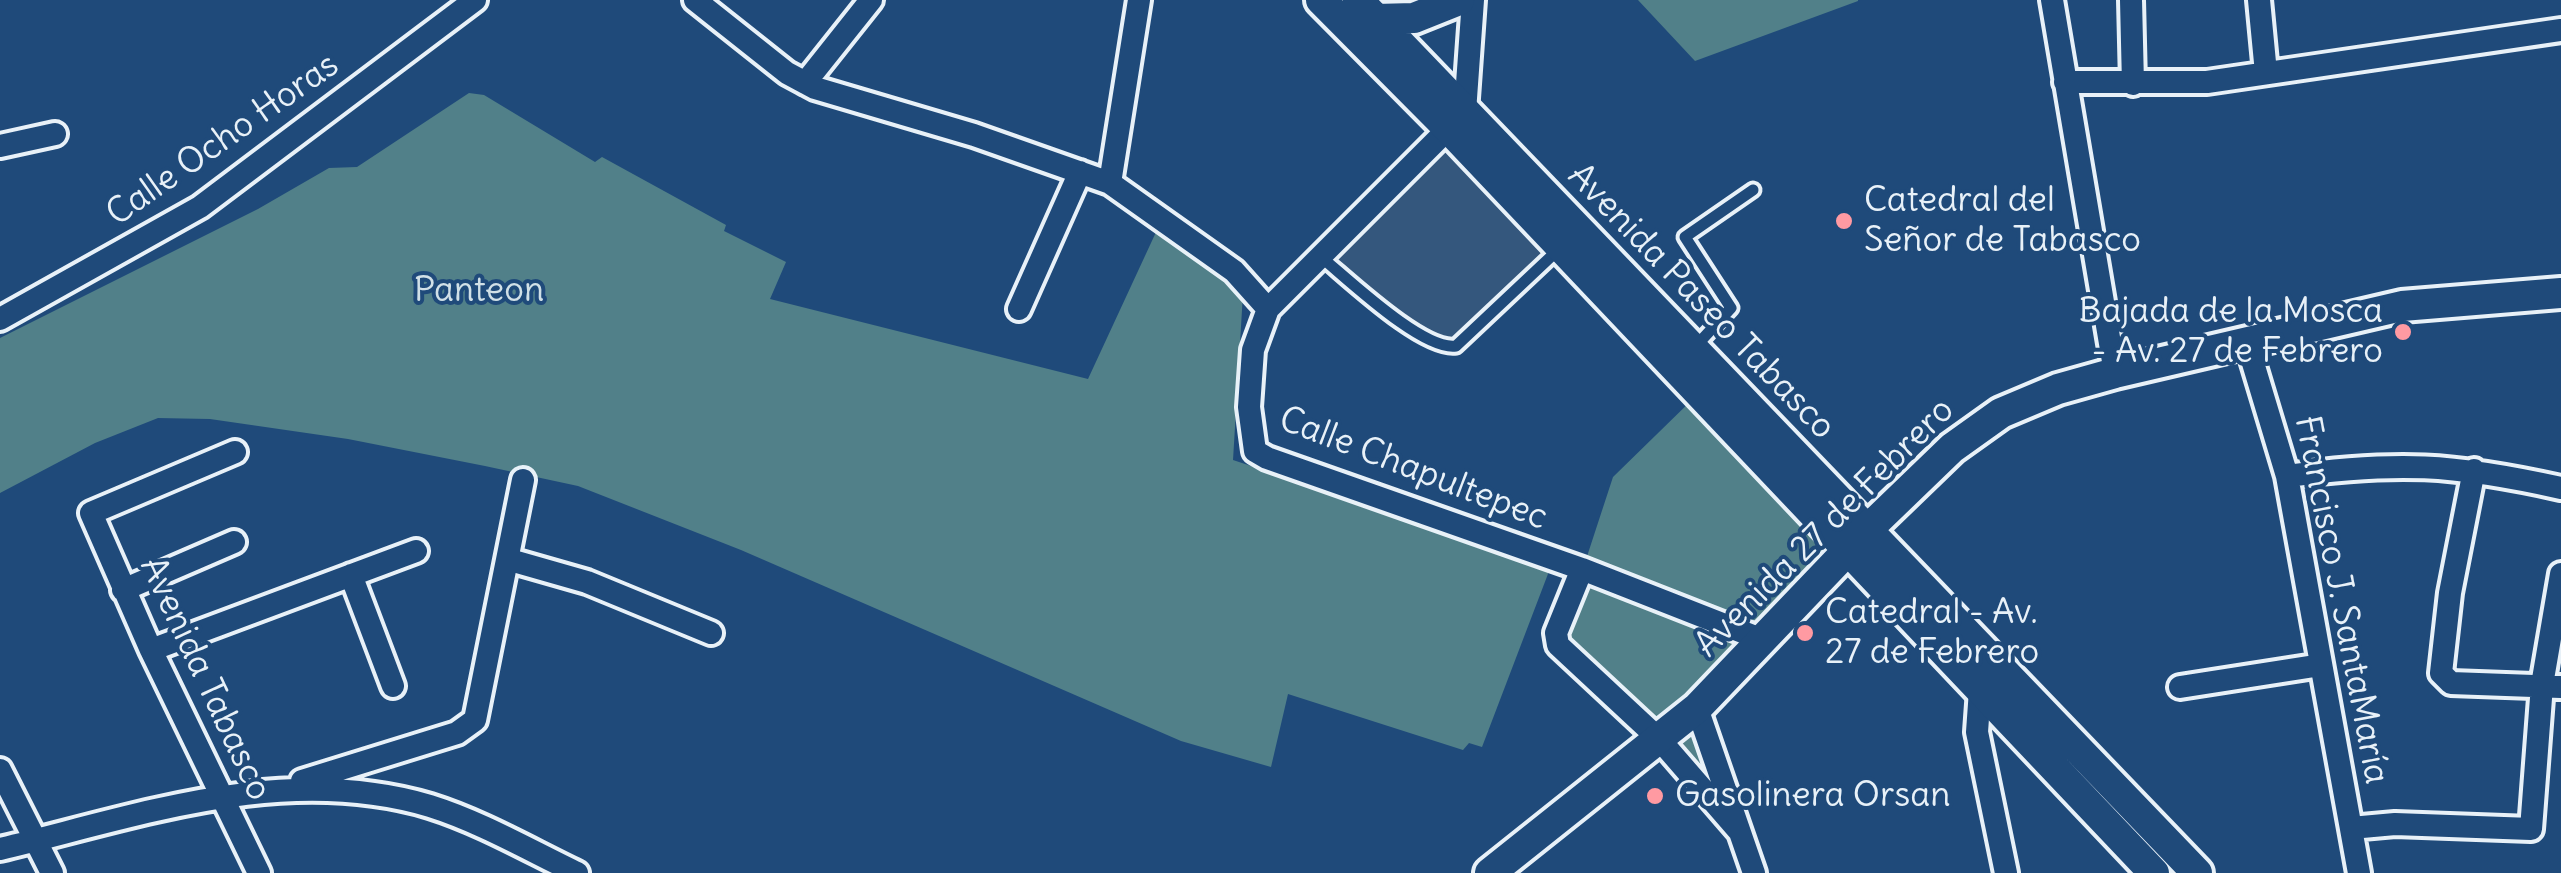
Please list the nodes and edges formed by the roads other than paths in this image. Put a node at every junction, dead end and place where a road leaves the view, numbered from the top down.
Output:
1 (475, 0) edge
2 (695, 0) edge
3 (871, 0) edge
4 (1139, 0) edge
5 (1321, 0) edge
6 (1459, 0) edge
7 (1473, 0) edge
8 (2052, 0) edge
9 (2131, 0) edge
10 (2260, 0) edge
11 (1367, 10) edge
12 (2561, 30) edge
13 (2266, 73) junction
14 (2066, 82) junction
15 (805, 83) junction
16 (2133, 84) junction
17 (1457, 121) junction
18 (55, 134) dead end
19 (0, 146) edge
20 (1080, 172) junction
21 (1110, 183) junction
22 (1754, 190) dead end
23 (1561, 248) junction
24 (1321, 256) junction
25 (2561, 293) edge
26 (1268, 308) junction
27 (1019, 309) dead end
28 (0, 319) edge
29 (2248, 343) junction
30 (1694, 348) junction
31 (2116, 373) junction
32 (235, 452) dead end
33 (2474, 470) junction
34 (2287, 476) junction
35 (523, 480) dead end
36 (2561, 488) edge
37 (1868, 529) junction
38 (234, 542) dead end
39 (416, 551) dead end
40 (1846, 551) junction
41 (510, 560) junction
42 (1582, 569) junction
43 (2561, 574) edge
44 (352, 575) junction
45 (123, 590) junction
46 (711, 634) dead end
47 (1763, 640) junction
48 (151, 650) junction
49 (2321, 665) junction
50 (393, 686) dead end
51 (2551, 686) edge
52 (2180, 687) dead end
53 (1980, 690) junction
54 (1697, 708) junction
55 (1660, 740) junction
56 (0, 770) edge
57 (280, 788) junction
58 (221, 796) junction
59 (2351, 828) junction
60 (1738, 830) junction
61 (35, 840) junction
62 (0, 849) edge
63 (52, 873) edge
64 (258, 873) edge
65 (576, 873) edge
66 (1490, 873) edge
67 (1754, 873) edge
68 (2006, 873) edge
69 (2154, 873) edge
70 (2197, 873) edge
71 (2359, 873) edge

1 - 28 street, Calle Ocho Horas
2 - 15 street
3 - 15 street
4 - 21 street
5 - 17 main road, Avenida Paseo Tabasco
6 - 11 main road
7 - 17 street
8 - 14 street
9 - 16 street
10 - 13 street
11 - 17 main road, Avenida Paseo Tabasco
12 - 13 street
13 - 16 street
14 - 16 street
14 - 31 street
15 - 20 street
17 - 23 main road, Avenida Paseo Tabasco
17 - 24 street
17 - 30 main road, Avenida Paseo Tabasco
18 - 19 street
20 - 21 street
20 - 27 street
21 - 26 street
22 - 30 lane
23 - 24 lane
23 - 40 main road, Avenida Paseo Tabasco
24 - 26 street
25 - 29 main road, Avenida 27 de Febrero
26 - 42 street, Calle Chapultepec
29 - 31 main road, Avenida 27 de Febrero
29 - 34 street, Francisco J. SantaMaría
30 - 37 main road, Avenida Paseo Tabasco
31 - 37 main road, Avenida 27 de Febrero
32 - 45 street, Avenida Tabasco
33 - 34 street
33 - 36 street
33 - 51 street
34 - 49 street, Francisco J. SantaMaría
35 - 41 street
37 - 40 main road, Avenida 27 de Febrero
37 - 70 main road, Avenida Paseo Tabasco
38 - 45 street
39 - 44 street
40 - 47 main road, Avenida 27 de Febrero
40 - 53 main road, Avenida Paseo Tabasco
41 - 46 street
41 - 57 street
42 - 47 street, Calle Chapultepec
42 - 55 street
43 - 51 street
44 - 48 street
44 - 50 street
45 - 48 street, Avenida Tabasco
47 - 54 main road, Avenida 27 de Febrero
48 - 58 street, Avenida Tabasco
49 - 52 street
49 - 59 street, Francisco J. SantaMaría
51 - 59 street
53 - 68 street
53 - 69 main road, Avenida Paseo Tabasco
54 - 55 main road, Avenida 27 de Febrero
54 - 60 street
55 - 60 street
55 - 66 main road, Avenida 27 de Febrero
56 - 61 street
57 - 58 street
57 - 65 street
58 - 61 street
58 - 64 street, Avenida Tabasco
59 - 71 street, Francisco J. SantaMaría
60 - 67 street
61 - 62 street
61 - 63 street

